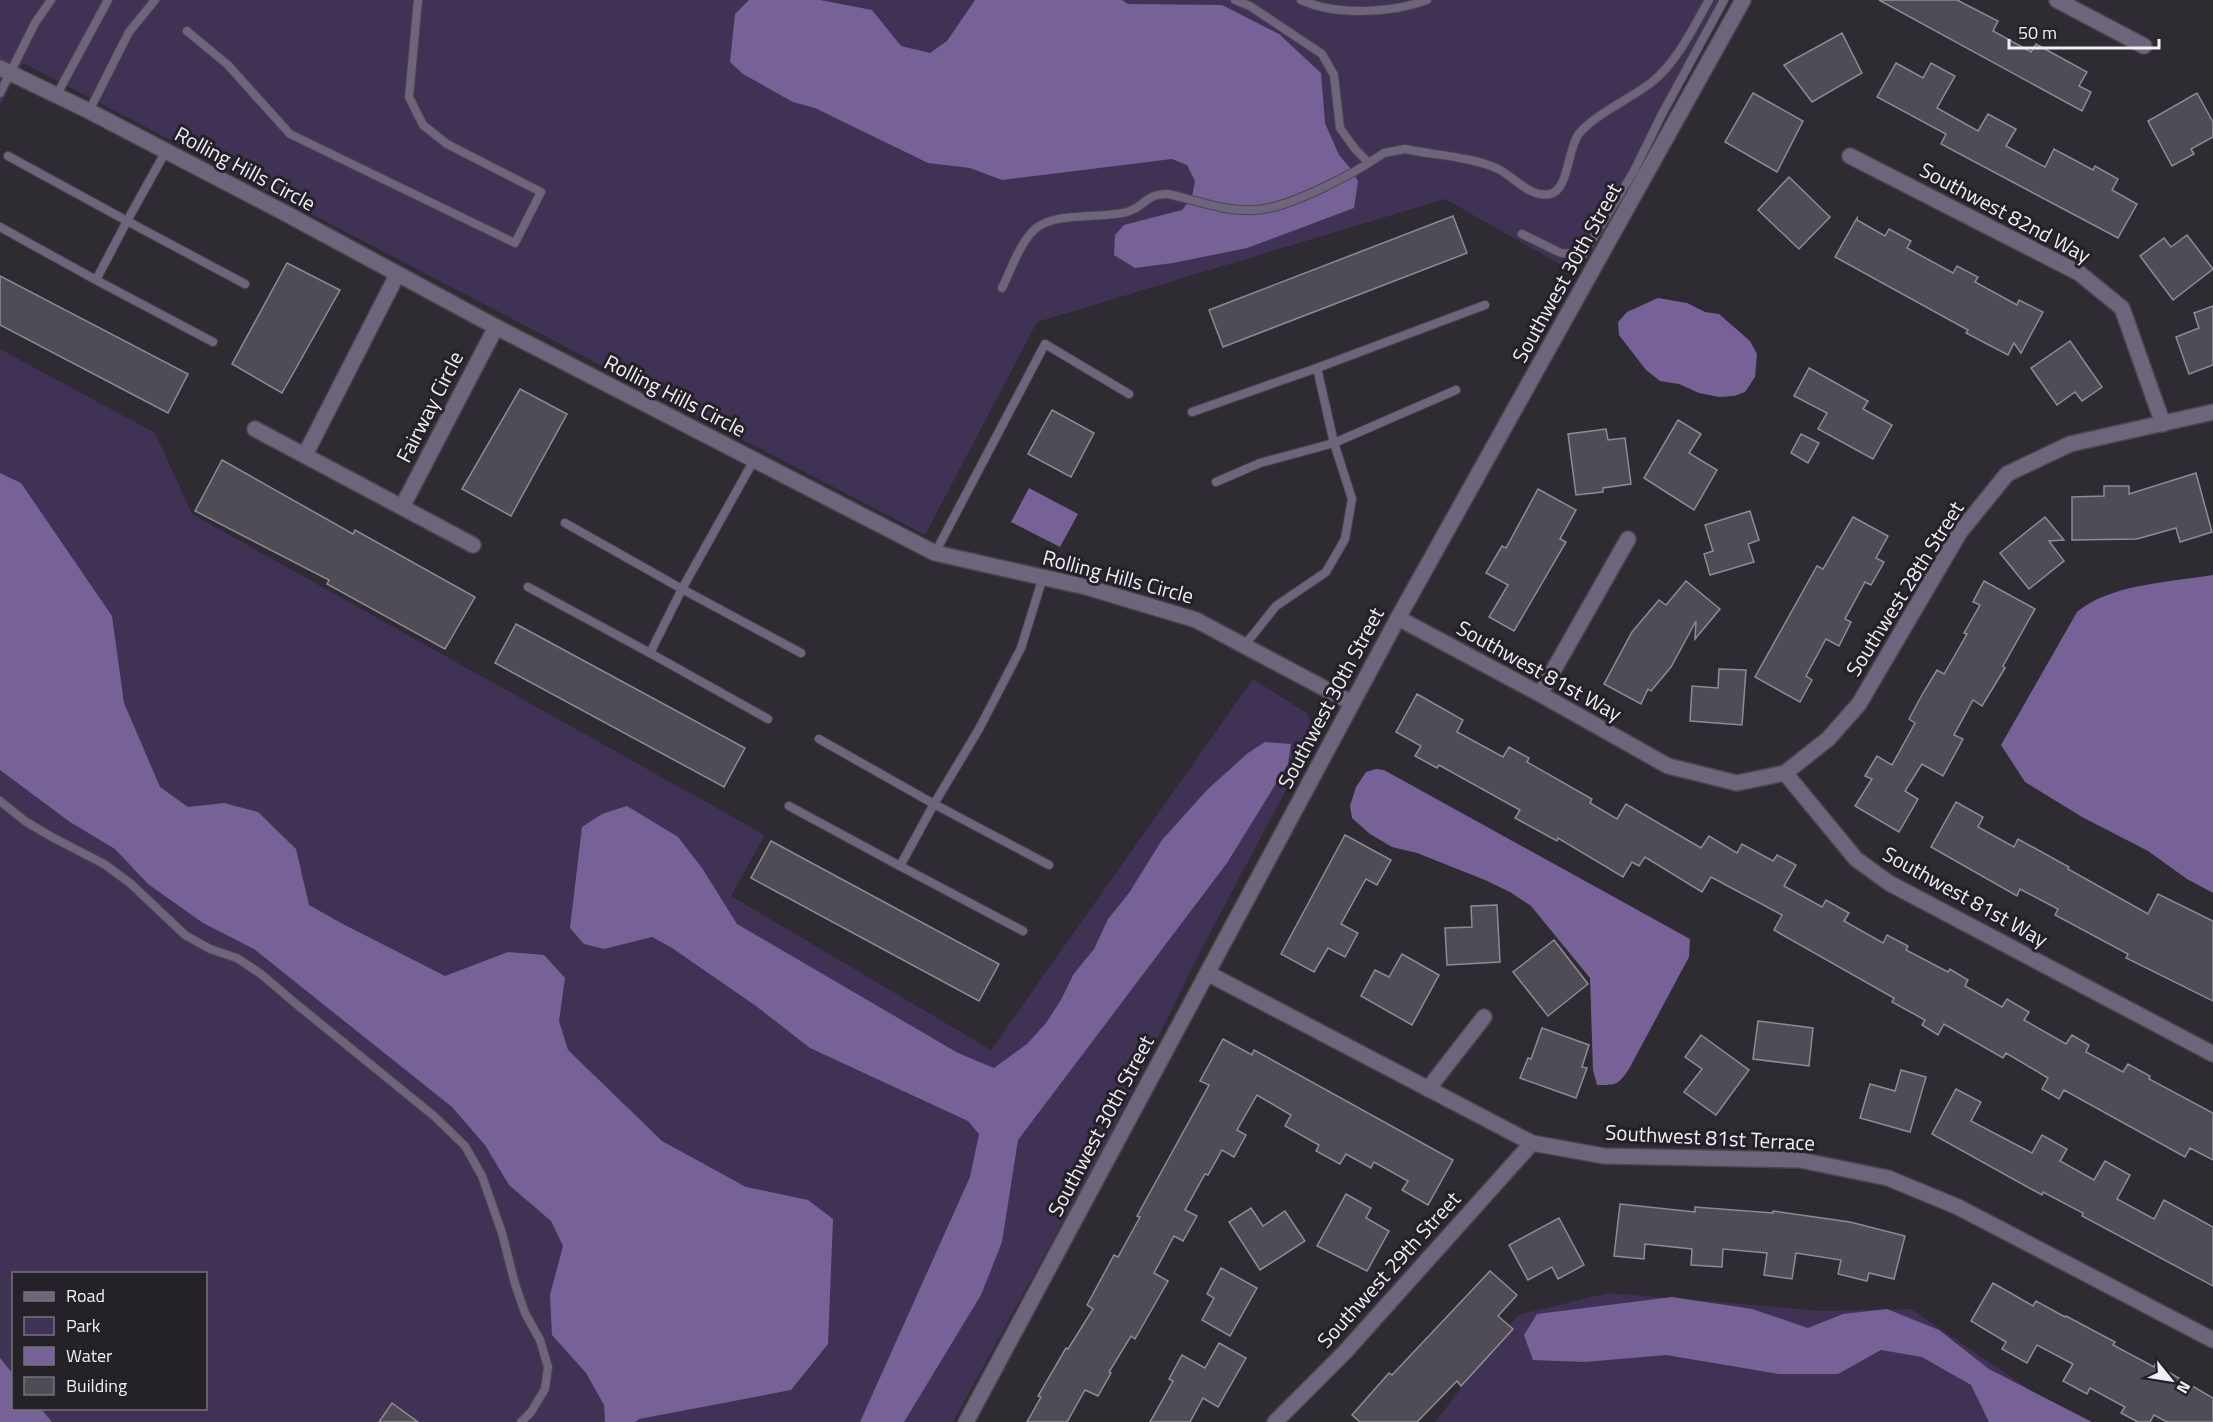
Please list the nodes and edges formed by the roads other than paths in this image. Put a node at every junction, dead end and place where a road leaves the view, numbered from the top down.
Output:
1 (51, 0) edge
2 (108, 0) edge
3 (155, 0) edge
4 (418, 0) edge
5 (1235, 0) edge
6 (1301, 0) edge
7 (1427, 0) edge
8 (1709, 0) edge
9 (1724, 0) edge
10 (1743, 0) edge
11 (2057, 0) edge
12 (187, 31) dead end
13 (2144, 46) dead end
14 (5, 71) edge
15 (0, 93) edge
16 (56, 96) junction
17 (89, 111) junction
18 (166, 152) junction
19 (8, 156) dead end
20 (1850, 156) dead end
21 (1368, 162) junction
22 (127, 221) junction
23 (0, 227) edge
24 (1522, 234) dead end
25 (397, 275) junction
26 (96, 280) junction
27 (245, 284) dead end
28 (1002, 288) dead end
29 (1485, 305) dead end
30 (496, 327) junction
31 (213, 342) dead end
32 (1317, 368) junction
33 (1456, 390) dead end
34 (1129, 394) dead end
35 (1192, 412) dead end
36 (2213, 412) edge
37 (2163, 424) junction
38 (255, 429) dead end
39 (1334, 443) junction
40 (305, 455) junction
41 (754, 460) junction
42 (1216, 482) dead end
43 (402, 507) junction
44 (565, 523) dead end
45 (1628, 539) dead end
46 (473, 545) dead end
47 (935, 553) junction
48 (1043, 577) junction
49 (528, 587) dead end
50 (682, 589) junction
51 (1398, 618) junction
52 (1244, 646) junction
53 (650, 653) junction
54 (801, 653) dead end
55 (1540, 694) junction
56 (1352, 704) junction
57 (768, 719) dead end
58 (819, 739) dead end
59 (1785, 773) junction
60 (0, 801) edge
61 (934, 804) junction
62 (789, 806) dead end
63 (1050, 865) dead end
64 (900, 866) junction
65 (1023, 931) dead end
66 (1207, 973) junction
67 (1484, 1017) dead end
68 (2213, 1054) edge
69 (1428, 1089) junction
70 (1532, 1143) junction
71 (2213, 1340) edge
72 (521, 1422) edge
73 (966, 1422) edge
74 (1275, 1422) edge

1 - 14 lane
2 - 16 lane
3 - 17 lane
4 - 12 lane
5 - 21 lane
6 - 7 lane
8 - 21 lane
9 - 24 lane
10 - 51 street, Southwest 30th Street
11 - 13 street
14 - 15 lane
14 - 16 street, Rolling Hills Circle
16 - 17 street, Rolling Hills Circle
17 - 18 street, Rolling Hills Circle
18 - 22 lane
18 - 25 street, Rolling Hills Circle
19 - 22 lane
20 - 37 street, Southwest 82nd Way
21 - 28 lane
22 - 26 lane
22 - 27 lane
23 - 26 lane
25 - 30 street, Rolling Hills Circle
25 - 40 street
26 - 31 lane
29 - 32 lane
30 - 41 street, Rolling Hills Circle
30 - 43 street, Fairway Circle
32 - 35 lane
32 - 39 lane
33 - 39 lane
34 - 47 lane
36 - 37 street, Southwest 28th Street
37 - 59 street, Southwest 28th Street
38 - 40 street
39 - 42 lane
39 - 52 lane
40 - 43 street
41 - 47 street, Rolling Hills Circle
41 - 50 lane
43 - 46 street
44 - 50 lane
45 - 55 street
47 - 48 street, Rolling Hills Circle
48 - 52 street, Rolling Hills Circle
48 - 61 lane
49 - 53 lane
50 - 53 lane
50 - 54 lane
51 - 55 street, Southwest 81st Way
51 - 56 street, Southwest 30th Street
52 - 56 street, Rolling Hills Circle
53 - 57 lane
55 - 59 street, Southwest 81st Way
56 - 66 street, Southwest 30th Street
58 - 61 lane
59 - 68 street, Southwest 81st Way
60 - 72 lane
61 - 63 lane
61 - 64 lane
62 - 64 lane
64 - 65 lane
66 - 69 street, Southwest 81st Terrace
66 - 73 street, Southwest 30th Street
67 - 69 street
69 - 70 street, Southwest 81st Terrace
70 - 71 street, Southwest 81st Terrace
70 - 74 street, Southwest 29th Street

